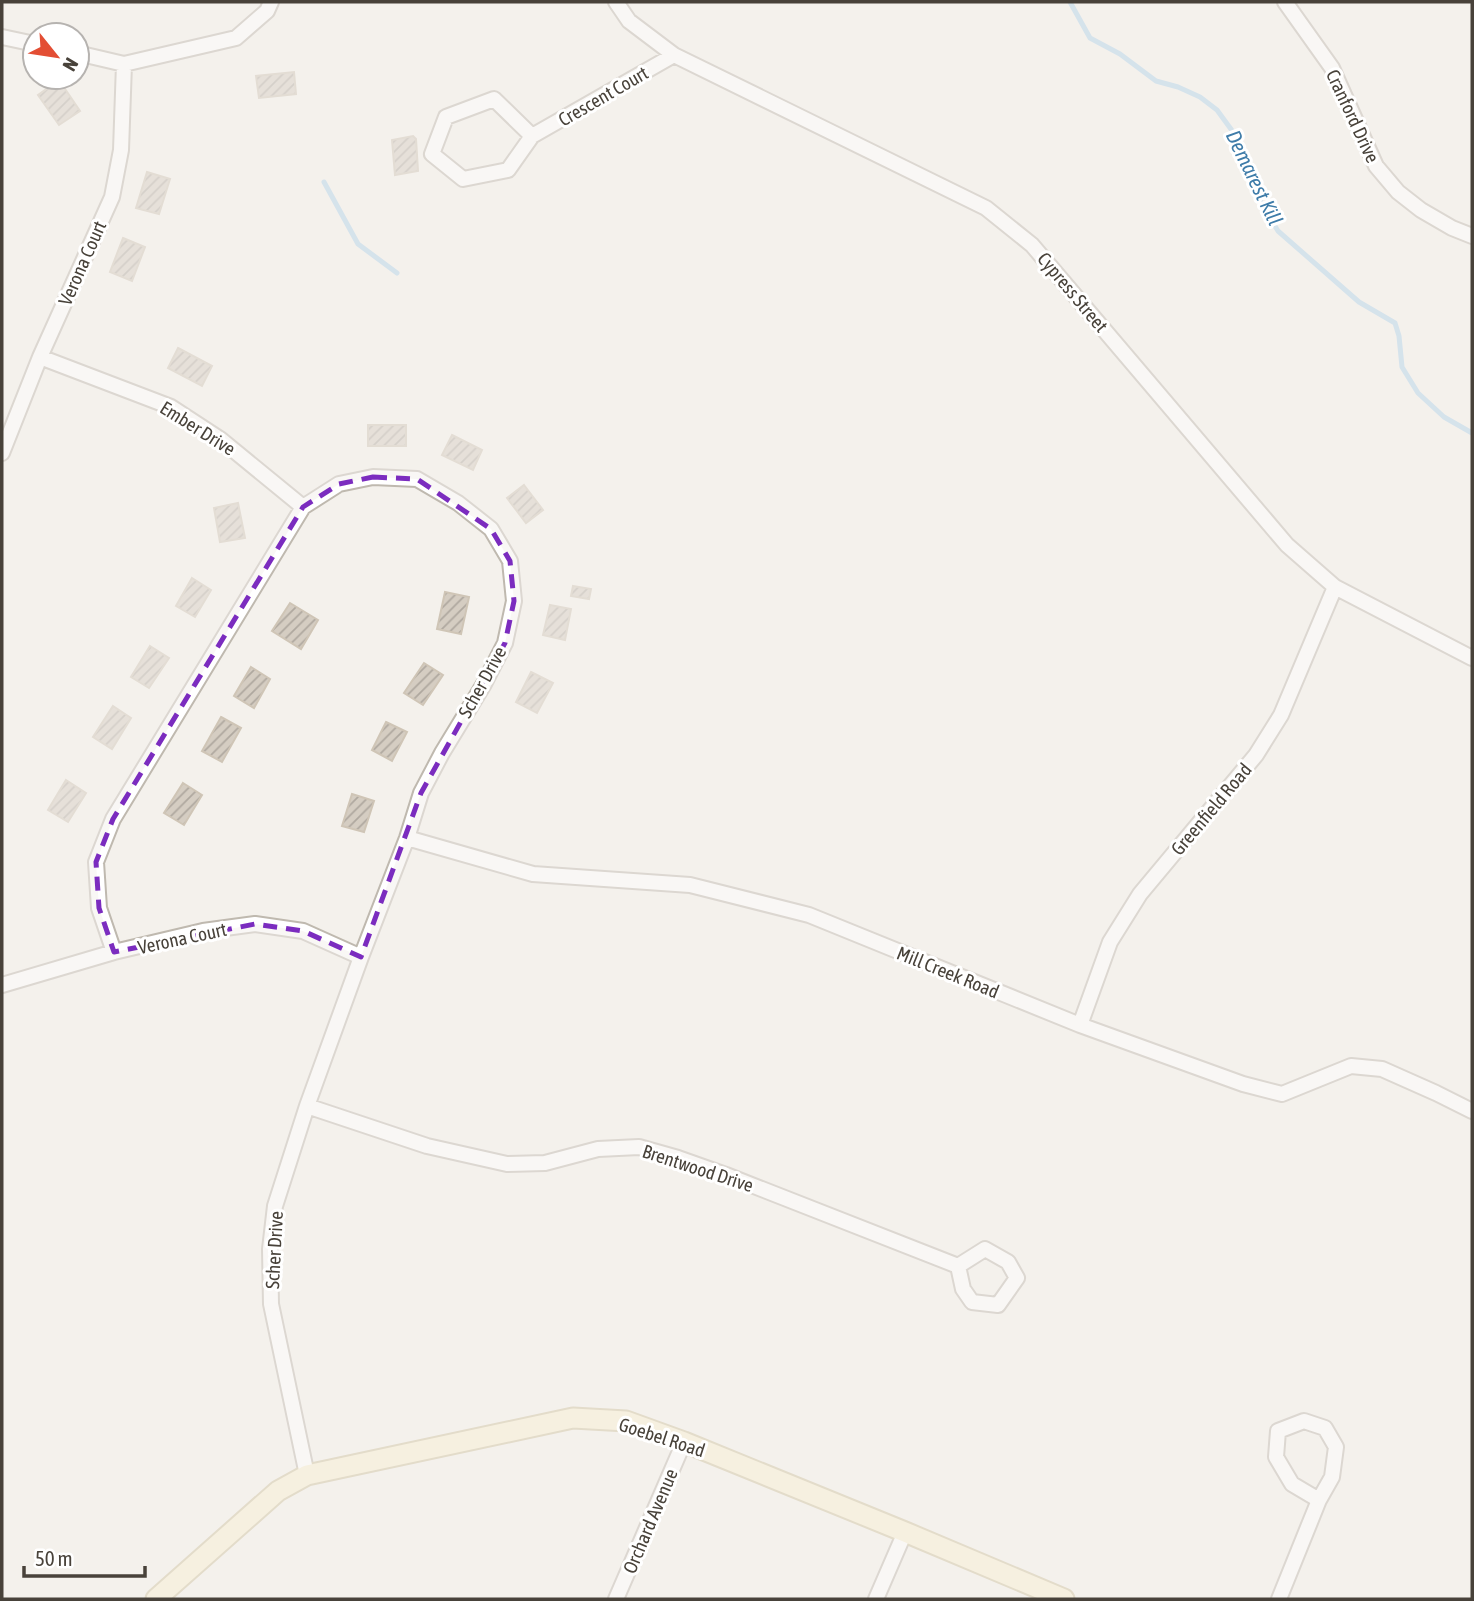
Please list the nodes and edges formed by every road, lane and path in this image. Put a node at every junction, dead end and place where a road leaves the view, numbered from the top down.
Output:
1 (271, 2) edge
2 (616, 2) edge
3 (1285, 2) edge
4 (2, 37) edge
5 (21, 41) edge
6 (674, 55) junction
7 (91, 57) edge
8 (124, 64) junction
9 (532, 136) junction
10 (1472, 236) edge
11 (40, 357) junction
12 (2, 453) edge
13 (303, 507) junction
14 (1335, 587) junction
15 (1472, 658) edge
16 (407, 838) junction
17 (114, 952) junction
18 (361, 957) junction
19 (2, 985) edge
20 (1080, 1025) junction
21 (307, 1107) junction
22 (1472, 1111) edge
23 (958, 1266) dead end
24 (684, 1442) junction
25 (307, 1475) junction
26 (1319, 1500) junction
27 (905, 1532) junction
28 (156, 1599) edge
29 (616, 1599) edge
30 (876, 1599) edge
31 (1064, 1599) edge
32 (1279, 1599) edge

1 - 8 street
2 - 6 street, Cypress Street
3 - 10 street, Cranford Drive
4 - 5 street
6 - 9 street, Crescent Court
6 - 14 street, Cypress Street
7 - 8 street
8 - 11 street, Verona Court
9 - 9 street, Crescent Court
11 - 12 street, Verona Court
11 - 13 street, Ember Drive
13 - 16 street, Scher Drive
13 - 17 street, Scher Drive
14 - 15 street, Cypress Street
14 - 20 street, Greenfield Road
16 - 18 street, Scher Drive
16 - 20 street, Mill Creek Road
17 - 18 street, Verona Court
17 - 19 street, Verona Court
18 - 21 street, Scher Drive
20 - 22 street, Mill Creek Road
21 - 23 street, Brentwood Drive
21 - 25 street, Scher Drive
24 - 25 street, Goebel Road
24 - 27 street, Goebel Road
24 - 29 street, Orchard Avenue
25 - 28 street, Goebel Road
26 - 26 street
26 - 32 street
27 - 30 street
27 - 31 street, Goebel Road

